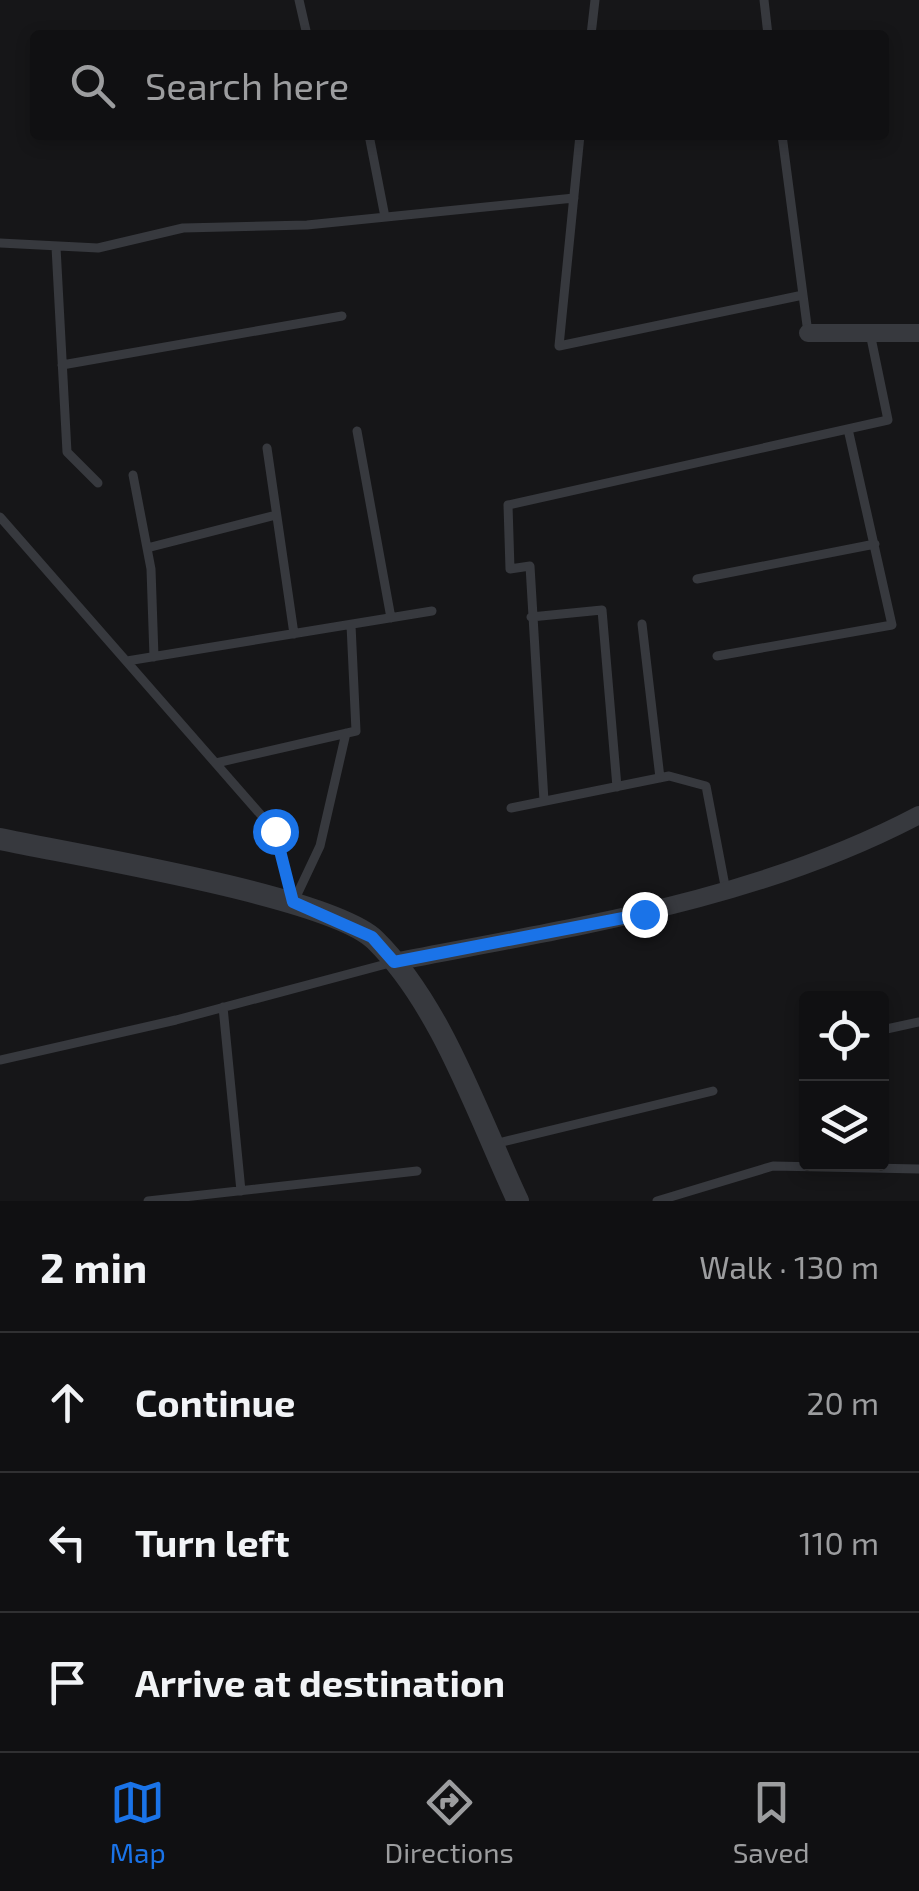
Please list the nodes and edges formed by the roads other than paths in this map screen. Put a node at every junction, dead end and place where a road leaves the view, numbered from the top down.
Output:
1 (298, 0) edge
2 (595, 0) edge
3 (764, 0) edge
4 (305, 30) edge
5 (592, 30) edge
6 (767, 30) edge
7 (370, 140) edge
8 (580, 140) edge
9 (783, 140) edge
10 (574, 198) junction
11 (385, 217) junction
12 (0, 242) edge
13 (56, 247) junction
14 (803, 295) junction
15 (342, 316) dead end
16 (808, 333) joint
17 (870, 333) junction
18 (919, 333) edge
19 (62, 366) junction
20 (848, 429) junction
21 (357, 430) dead end
22 (266, 448) dead end
23 (133, 475) dead end
24 (98, 483) dead end
25 (276, 515) junction
26 (0, 516) edge
27 (874, 544) junction
28 (147, 548) junction
29 (697, 579) dead end
30 (432, 611) dead end
31 (531, 617) junction
32 (391, 618) junction
33 (642, 624) dead end
34 (351, 625) junction
35 (294, 634) junction
36 (154, 656) junction
37 (717, 656) dead end
38 (127, 661) junction
39 (346, 733) junction
40 (216, 763) junction
41 (660, 778) junction
42 (617, 787) junction
43 (544, 801) junction
44 (512, 808) dead end
45 (919, 815) edge
46 (0, 838) edge
47 (726, 891) junction
48 (293, 902) junction
49 (394, 962) junction
50 (223, 1008) junction
51 (919, 1022) edge
52 (889, 1028) edge
53 (0, 1060) edge
54 (713, 1091) dead end
55 (491, 1144) junction
56 (919, 1169) edge
57 (417, 1171) dead end
58 (241, 1190) junction
59 (148, 1201) edge
60 (518, 1201) edge
61 (657, 1201) edge

1 - 4 lane
2 - 5 lane
3 - 6 lane
7 - 11 lane
8 - 10 lane
9 - 14 lane
10 - 11 lane
10 - 14 lane
11 - 13 lane
12 - 13 lane
13 - 19 lane
14 - 16 lane
15 - 19 lane
16 - 17 street
17 - 18 street
17 - 20 lane
19 - 24 lane
20 - 27 lane
20 - 31 lane
21 - 32 lane
22 - 25 lane
23 - 28 lane
25 - 28 lane
25 - 35 lane
26 - 38 lane
27 - 29 lane
27 - 37 lane
28 - 36 lane
30 - 32 lane
31 - 42 lane
31 - 43 lane
32 - 34 lane
33 - 41 lane
34 - 35 lane
34 - 39 lane
35 - 36 lane
36 - 38 lane
38 - 40 lane
39 - 40 lane
39 - 48 lane
40 - 48 lane
41 - 42 lane
41 - 47 lane
42 - 43 lane
43 - 44 lane
45 - 47 street
46 - 48 street
47 - 49 street
48 - 49 street
49 - 50 lane
49 - 55 street
50 - 53 lane
50 - 58 lane
51 - 52 lane
54 - 55 lane
55 - 60 street
56 - 61 lane
57 - 58 lane
58 - 59 lane

